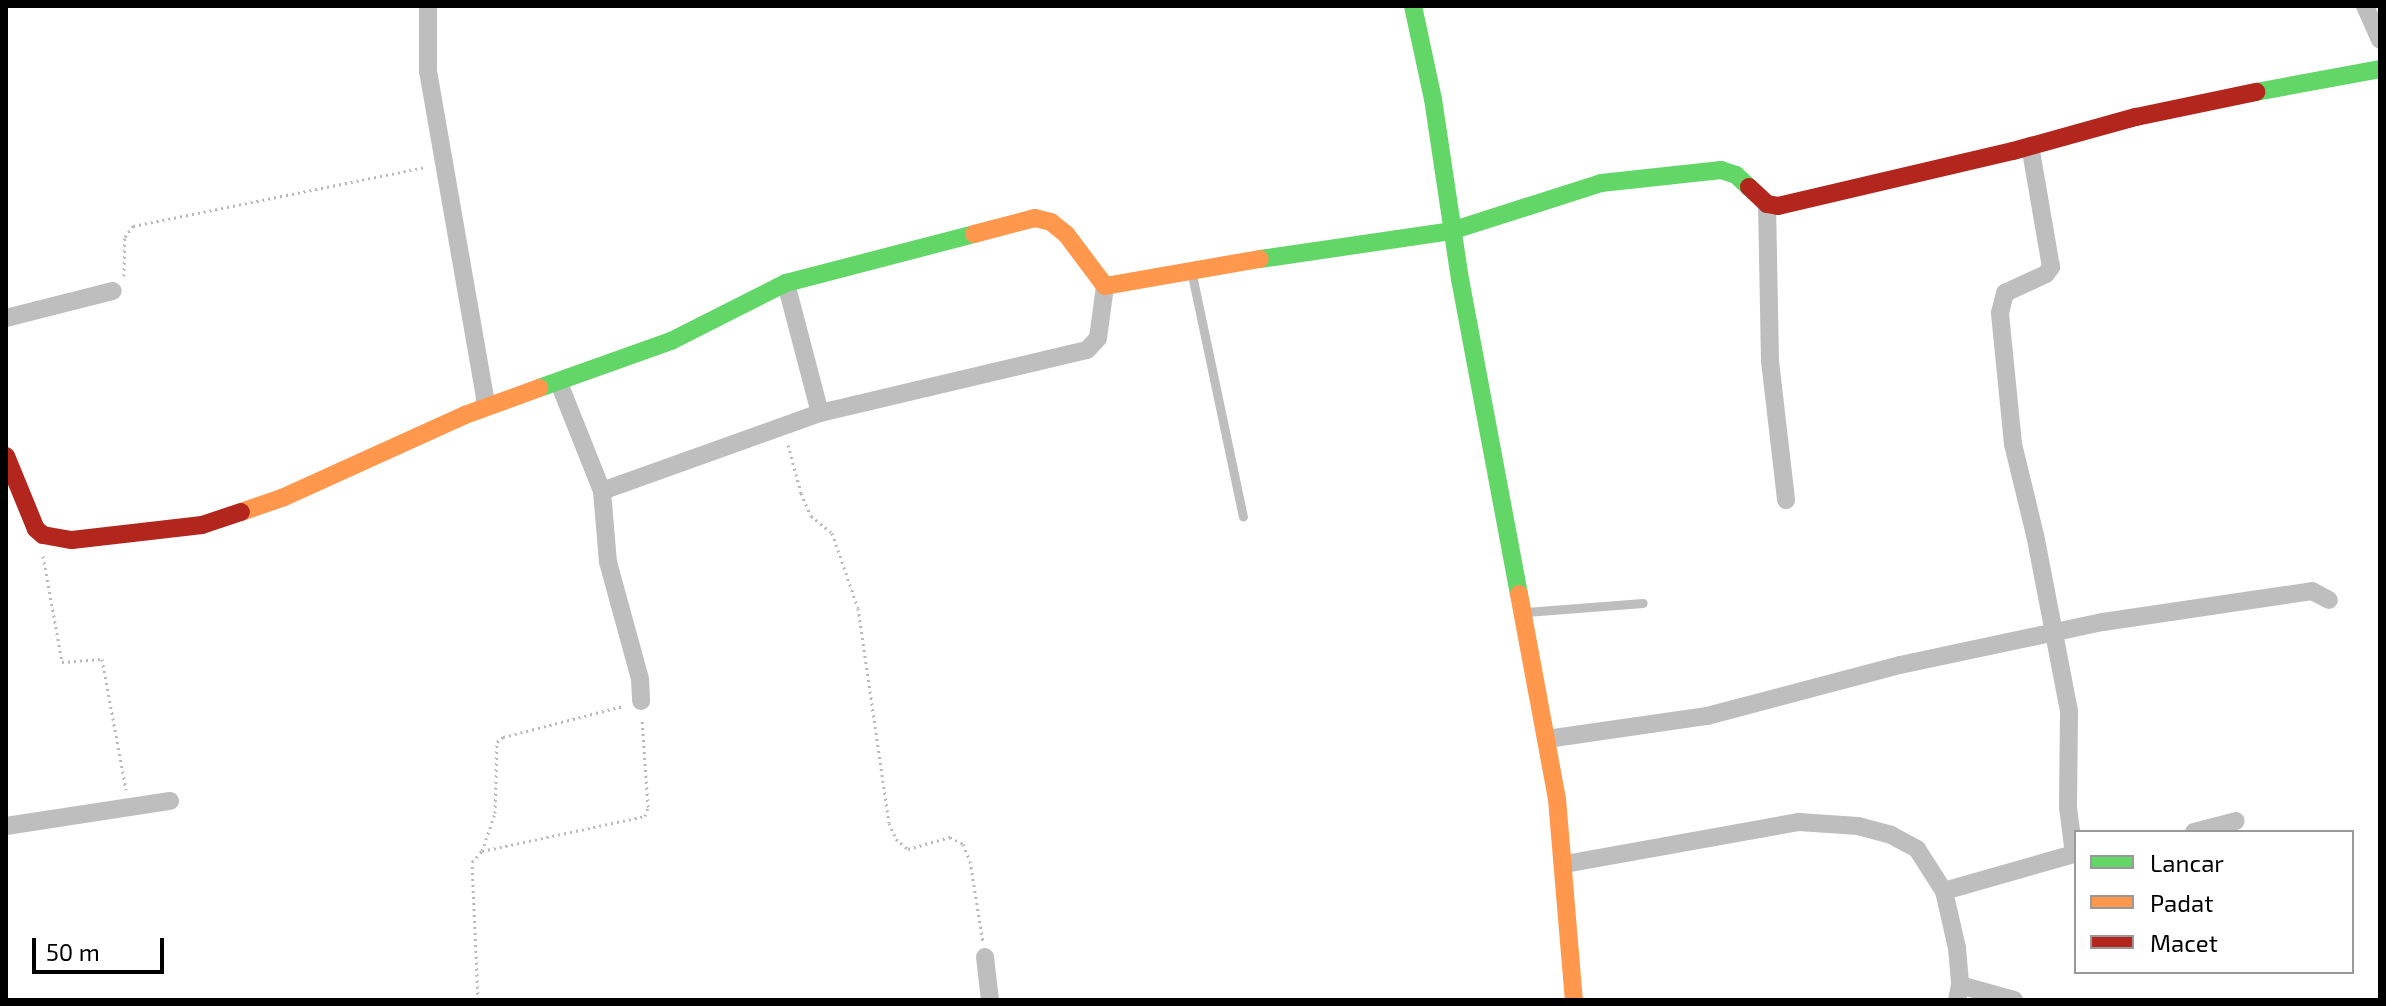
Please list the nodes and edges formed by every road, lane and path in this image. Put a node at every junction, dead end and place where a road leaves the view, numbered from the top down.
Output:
1 (428, 6) edge
2 (1413, 6) edge
3 (2365, 6) edge
4 (2380, 40) edge
5 (2380, 69) edge
6 (2030, 146) junction
7 (445, 163) junction
8 (1767, 204) junction
9 (1451, 231) junction
10 (1191, 269) junction
11 (786, 283) junction
12 (1105, 286) junction
13 (113, 291) joint
14 (6, 318) edge
15 (559, 383) junction
16 (484, 408) junction
17 (820, 413) junction
18 (788, 423) junction
19 (6, 455) edge
20 (602, 491) junction
21 (1786, 500) dead end
22 (1243, 517) dead end
23 (39, 532) junction
24 (2329, 600) dead end
25 (1643, 603) dead end
26 (1522, 613) junction
27 (2055, 632) junction
28 (641, 701) junction
29 (1547, 739) junction
30 (170, 801) dead end
31 (129, 807) junction
32 (2236, 821) dead end
33 (6, 826) edge
34 (2202, 830) edge
35 (2074, 847) edge
36 (482, 851) junction
37 (2074, 854) edge
38 (1565, 864) junction
39 (1944, 891) junction
40 (985, 957) joint
41 (1958, 992) edge
42 (478, 1000) edge
43 (990, 1000) edge
44 (1574, 1000) edge
45 (2014, 1000) edge

1 - 7 street
2 - 9 street
3 - 4 street
5 - 6 street
6 - 8 street
6 - 27 street
7 - 13 path
7 - 16 street
8 - 9 street
8 - 21 street
9 - 10 street
9 - 26 street
10 - 12 street
10 - 22 lane
11 - 12 street
11 - 15 street
11 - 17 street
12 - 17 street
13 - 14 street
15 - 16 street
15 - 20 street
16 - 23 street
17 - 18 street
18 - 20 street
18 - 40 path
19 - 23 street
20 - 28 street
23 - 31 path
24 - 27 street
25 - 26 lane
26 - 29 street
27 - 29 street
27 - 35 street
28 - 36 path
28 - 36 path
29 - 38 street
30 - 31 street
31 - 33 street
32 - 34 street
36 - 42 path
37 - 39 street
38 - 39 street
38 - 44 street
39 - 41 street
40 - 43 street
41 - 45 street

